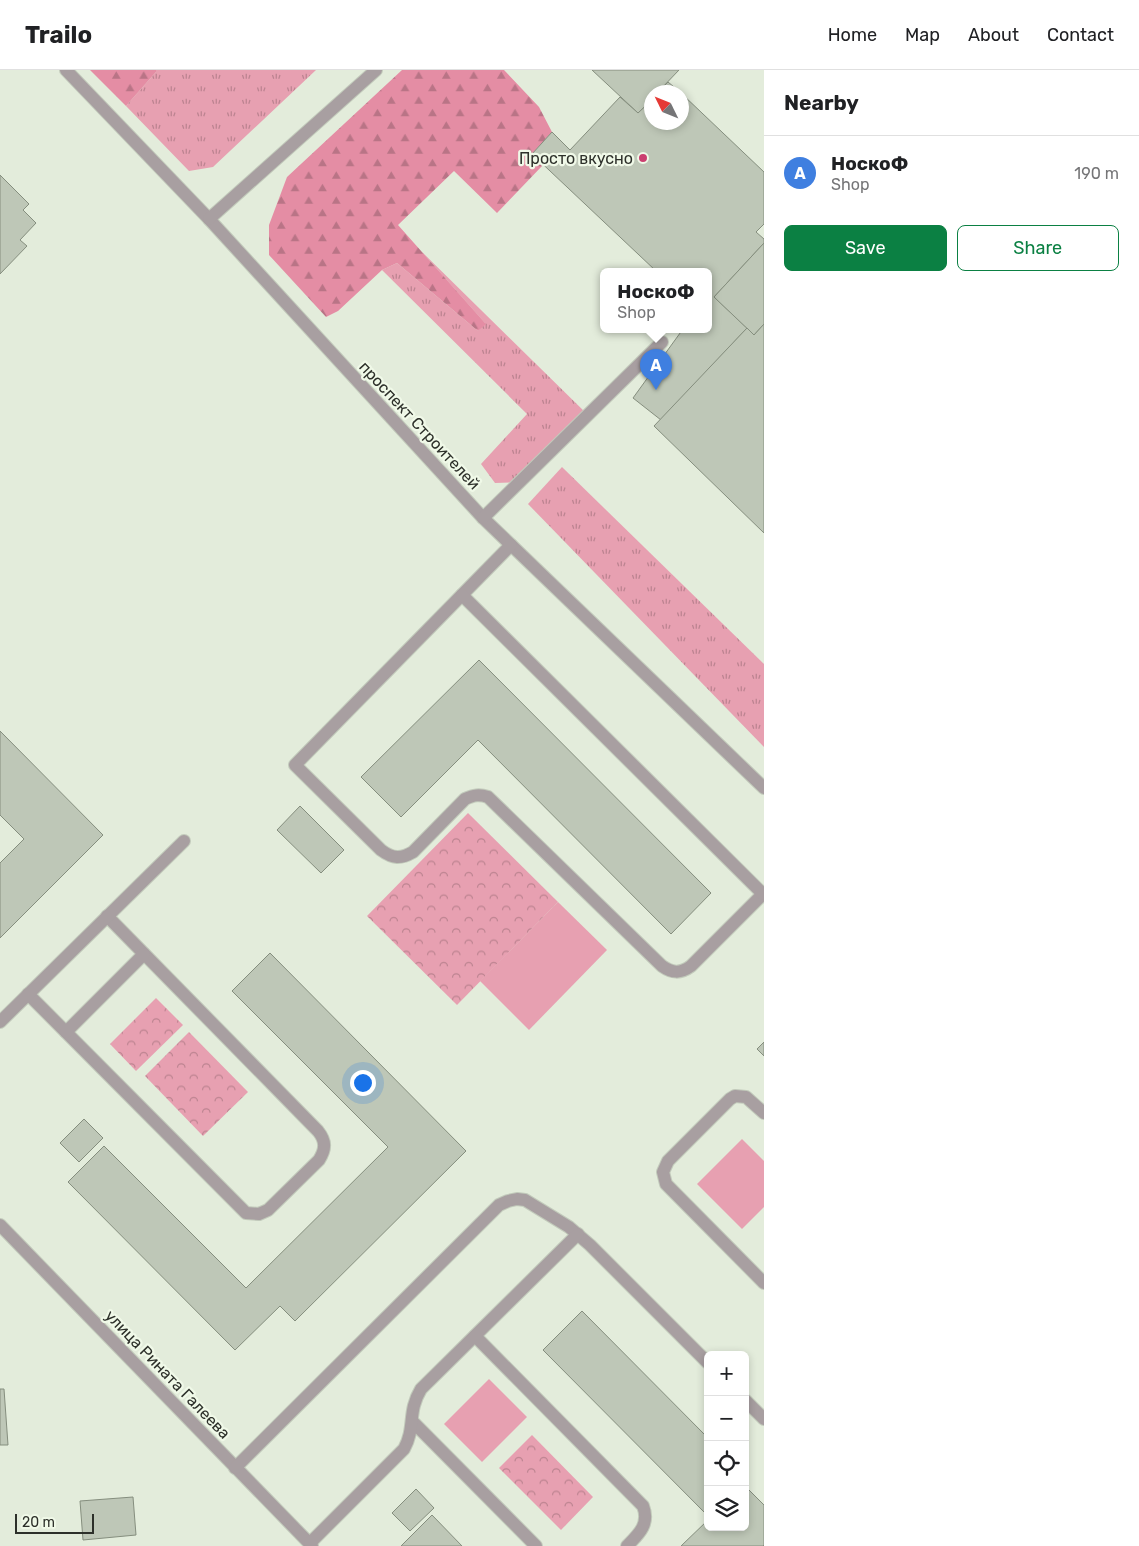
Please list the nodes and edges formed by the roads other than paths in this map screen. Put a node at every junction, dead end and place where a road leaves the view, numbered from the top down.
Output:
1 (66, 70) edge
2 (376, 70) edge
3 (210, 220) junction
4 (662, 342) dead end
5 (483, 518) junction
6 (511, 545) junction
7 (462, 595) junction
8 (764, 788) edge
9 (184, 841) dead end
10 (764, 893) edge
11 (107, 916) junction
12 (144, 954) junction
13 (28, 994) junction
14 (0, 1022) edge
15 (66, 1032) junction
16 (764, 1113) edge
17 (0, 1225) edge
18 (578, 1234) junction
19 (764, 1283) edge
20 (475, 1336) junction
21 (704, 1359) edge
22 (749, 1404) edge
23 (764, 1419) edge
24 (412, 1421) junction
25 (235, 1468) junction
26 (311, 1545) edge
27 (536, 1546) edge
28 (627, 1546) edge

1 - 3 street, проспект Строителей
2 - 3 street
3 - 5 street, проспект Строителей
4 - 5 street
5 - 6 street, проспект Строителей
6 - 7 street
6 - 8 street, проспект Строителей
7 - 10 street
7 - 10 street
9 - 11 street
11 - 12 street
11 - 13 street
12 - 15 street
12 - 15 street
13 - 14 street
13 - 15 street
16 - 19 street
17 - 25 street, улица Рината Галеева
18 - 20 street
18 - 21 street
18 - 25 street
20 - 24 street
20 - 28 street
22 - 23 street
24 - 26 street
24 - 27 street
25 - 26 street, улица Рината Галеева

